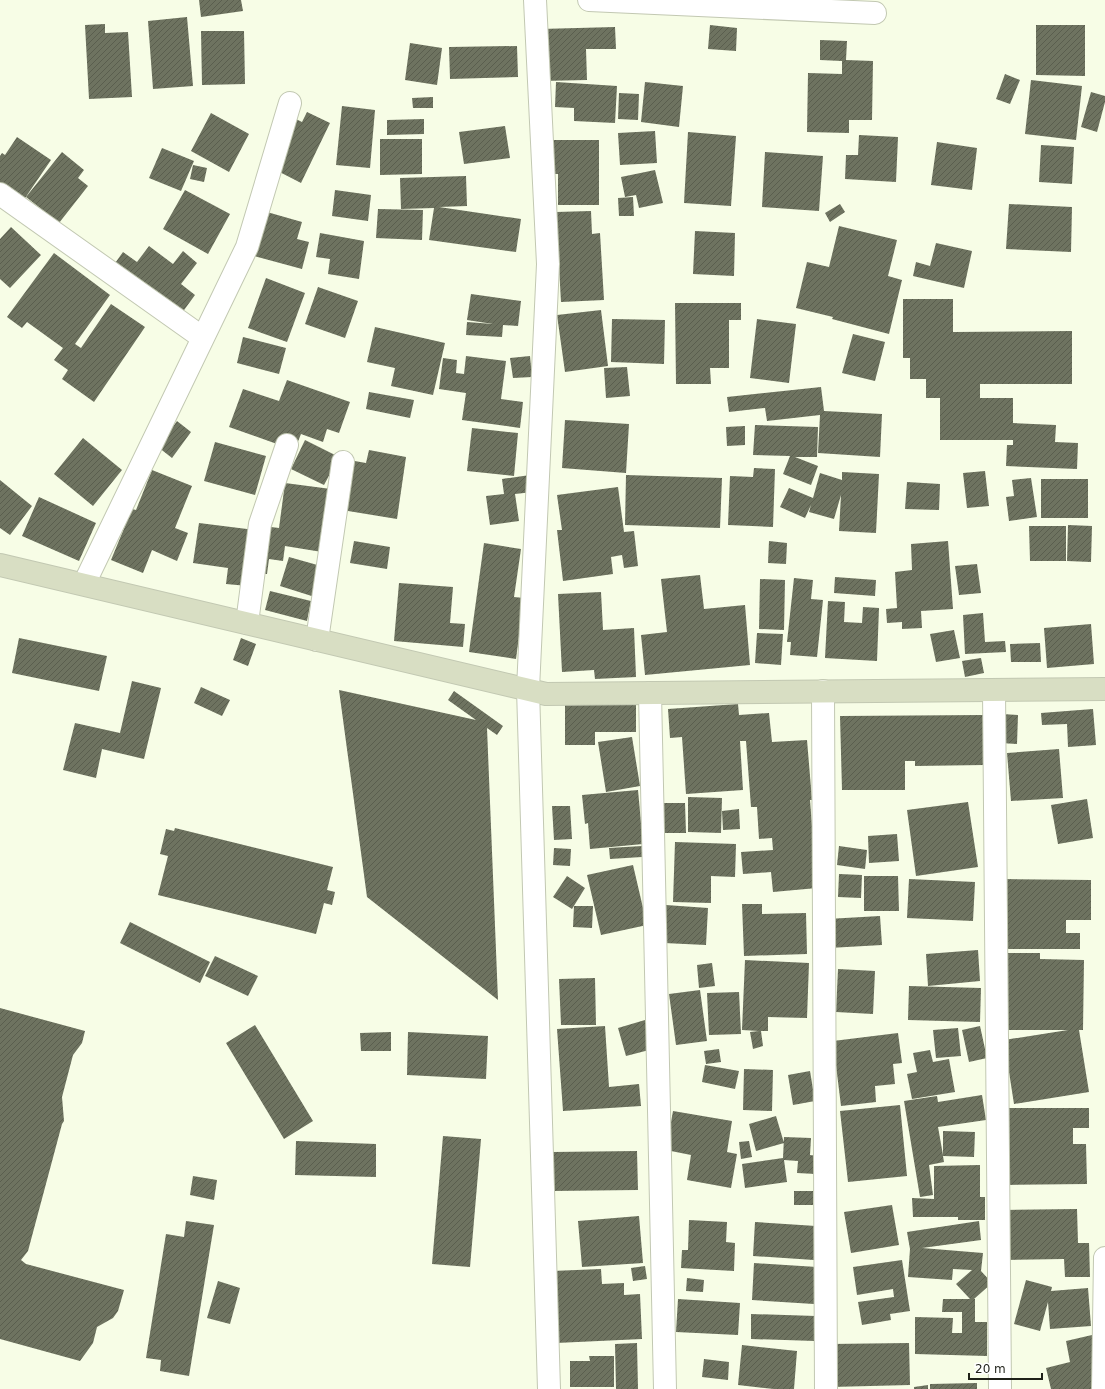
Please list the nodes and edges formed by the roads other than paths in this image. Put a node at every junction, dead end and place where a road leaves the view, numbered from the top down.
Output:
1 (535, 0) edge
2 (588, 0) edge
3 (875, 13) dead end
4 (290, 103) dead end
5 (0, 194) edge
6 (203, 338) junction
7 (287, 445) dead end
8 (343, 462) dead end
9 (0, 565) edge
10 (84, 584) junction
11 (247, 623) junction
12 (317, 640) junction
13 (1105, 689) edge
14 (528, 690) junction
15 (994, 690) junction
16 (823, 692) junction
17 (650, 693) junction
18 (1105, 1258) edge
19 (549, 1389) edge
20 (665, 1389) edge
21 (826, 1389) edge
22 (1000, 1389) edge
23 (1103, 1389) edge

1 - 14 street
2 - 3 street
4 - 6 street
5 - 6 street
6 - 10 street
7 - 11 street
8 - 12 street
9 - 10 street
10 - 11 street
11 - 12 street
12 - 14 street
13 - 15 street
14 - 17 street
14 - 19 street
15 - 16 street
15 - 22 street
16 - 17 street
16 - 21 street
17 - 20 street
18 - 23 street

